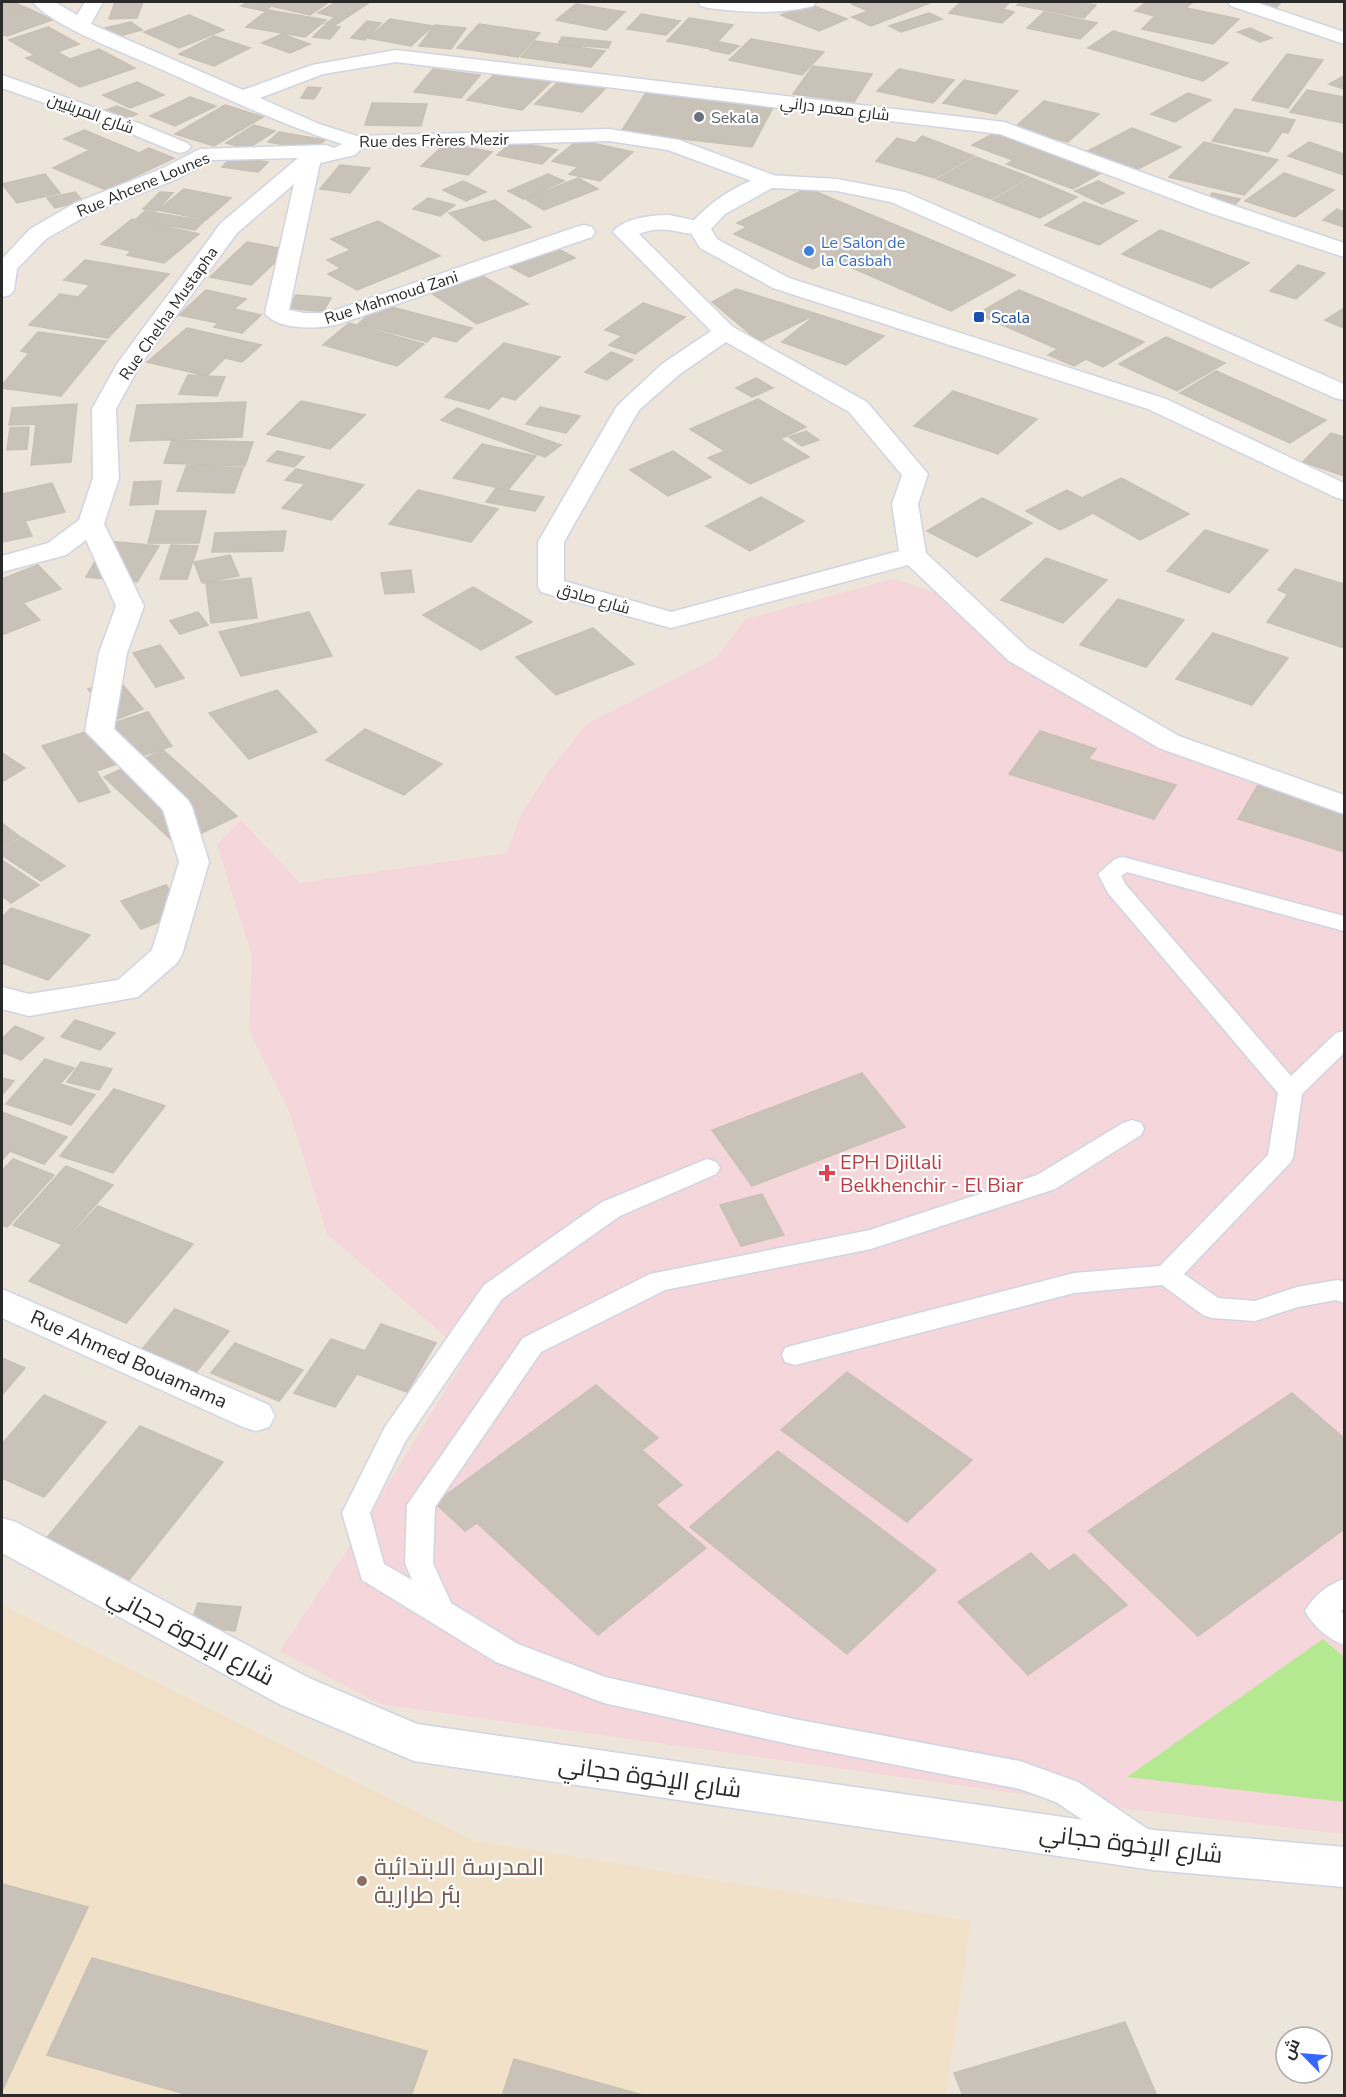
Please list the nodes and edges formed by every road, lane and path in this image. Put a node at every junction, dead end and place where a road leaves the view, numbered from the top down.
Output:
1 (43, 2) edge
2 (94, 2) edge
3 (708, 2) edge
4 (806, 2) edge
5 (1238, 2) edge
6 (80, 26) junction
7 (1344, 38) edge
8 (2, 81) edge
9 (241, 98) junction
10 (356, 142) junction
11 (180, 147) dead end
12 (310, 159) junction
13 (768, 181) junction
14 (560, 215) dead end
15 (699, 228) junction
16 (584, 232) junction
17 (624, 232) junction
18 (1344, 250) edge
19 (2, 290) edge
20 (725, 332) junction
21 (1344, 393) edge
22 (1344, 492) edge
23 (91, 524) junction
24 (913, 555) junction
25 (2, 564) edge
26 (1344, 805) edge
27 (1344, 923) edge
28 (2, 999) edge
29 (1344, 1039) edge
30 (1290, 1090) junction
31 (1132, 1130) dead end
32 (707, 1168) dead end
33 (1167, 1275) junction
34 (1344, 1293) edge
35 (2, 1303) edge
36 (795, 1355) dead end
37 (256, 1416) dead end
38 (2, 1534) edge
39 (1344, 1592) edge
40 (440, 1611) junction
41 (1344, 1632) edge
42 (1153, 1850) junction
43 (1344, 1867) edge

1 - 6 street, Rue des Frères Mezir
2 - 6 street
3 - 4 street
5 - 7 street
6 - 9 street, Rue des Frères Mezir
8 - 11 street, شارع المرينيين
9 - 10 street, Rue des Frères Mezir
9 - 18 street, شارع معمر دراني
10 - 12 street, Rue Chelha Mustapha
10 - 13 street, Rue des Frères Mezir
10 - 19 street, Rue Ahcene Lounes
12 - 16 street, Rue Mahmoud Zani
12 - 23 street, Rue Chelha Mustapha
13 - 15 street
13 - 21 street
14 - 16 street
15 - 17 street
15 - 22 street
16 - 17 street
17 - 20 street
20 - 24 street
20 - 24 street, شارع صادق
23 - 25 street
23 - 28 street
24 - 26 street
27 - 30 lane
29 - 30 lane
30 - 33 lane
31 - 40 lane
32 - 40 lane
33 - 34 lane
33 - 36 lane
35 - 37 street, Rue Ahmed Bouamama
38 - 42 street, شارع الإخوة حجاني
39 - 41 lane
40 - 42 lane
42 - 43 street, شارع الإخوة حجاني

